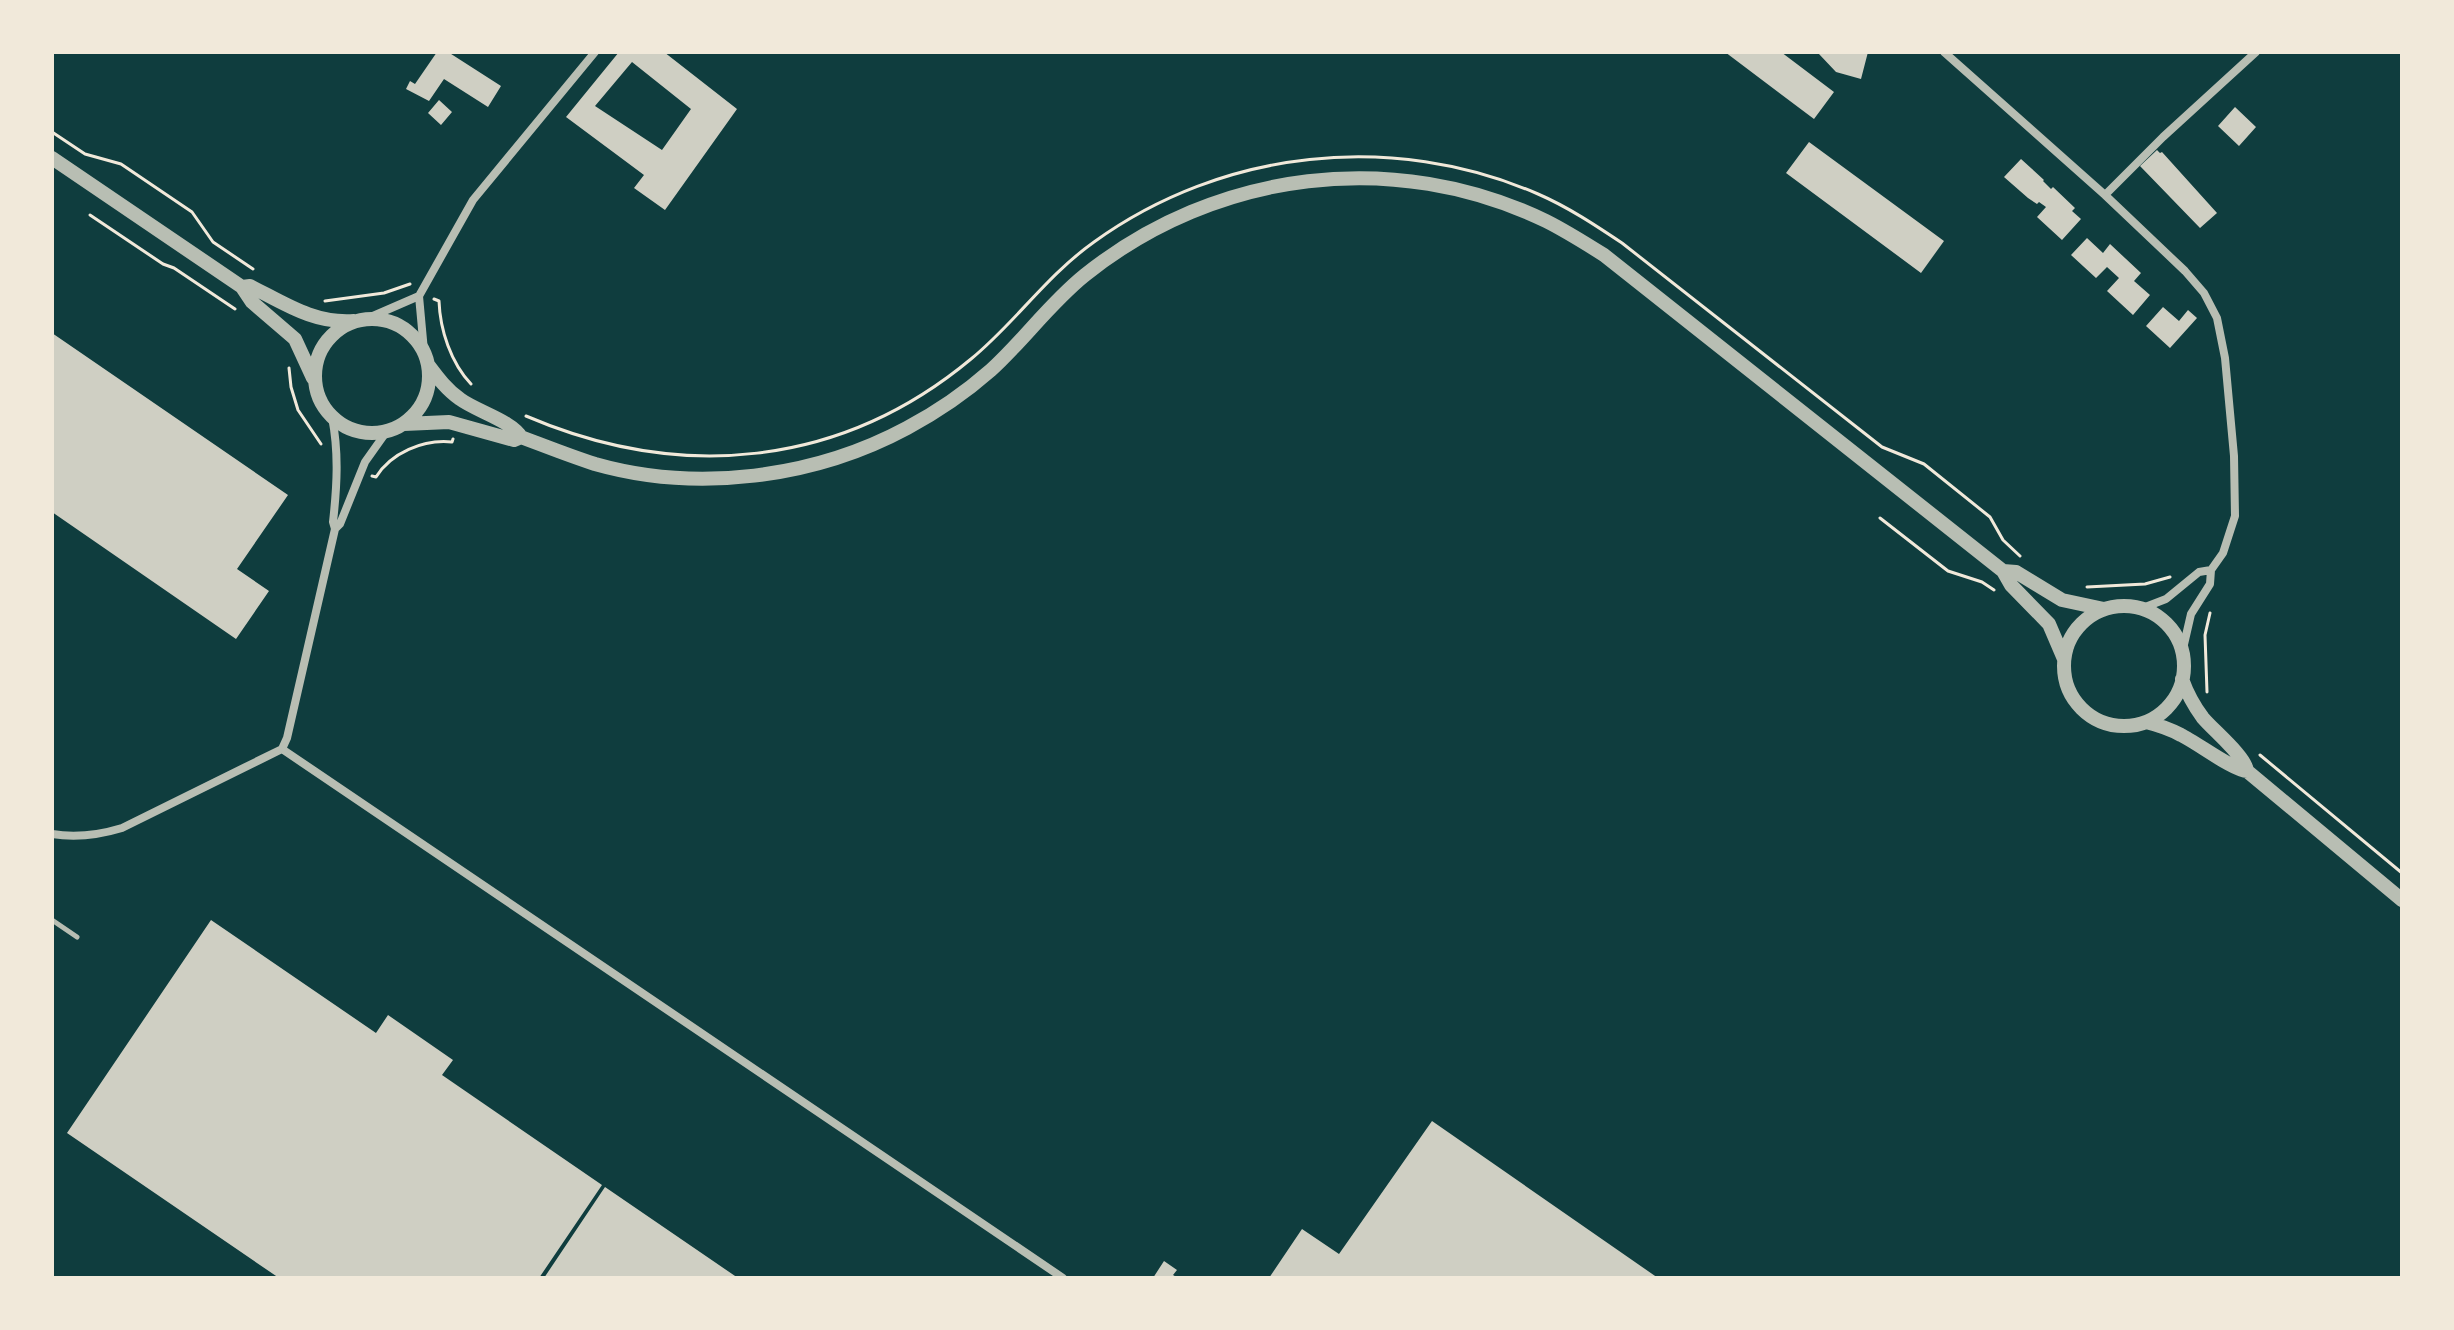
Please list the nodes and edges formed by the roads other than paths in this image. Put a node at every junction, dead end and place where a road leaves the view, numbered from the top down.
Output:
1 (595, 52) edge
2 (1944, 52) edge
3 (2256, 52) edge
4 (52, 158) edge
5 (2105, 195) junction
6 (242, 287) junction
7 (419, 296) junction
8 (363, 320) junction
9 (424, 351) junction
10 (429, 366) junction
11 (316, 384) junction
12 (332, 417) junction
13 (403, 424) junction
14 (387, 431) junction
15 (521, 437) junction
16 (335, 529) junction
17 (2211, 570) junction
18 (2003, 571) junction
19 (2104, 609) junction
20 (2140, 609) junction
21 (2182, 653) junction
22 (2064, 659) junction
23 (2182, 679) junction
24 (2146, 722) junction
25 (282, 749) junction
26 (2247, 771) junction
27 (52, 834) edge
28 (2402, 900) edge
29 (52, 920) edge
30 (77, 937) dead end
31 (1063, 1278) edge

1 - 7 street
2 - 5 street
3 - 5 street
4 - 6 street
5 - 17 street
6 - 8 street
6 - 11 street
7 - 8 street
7 - 9 street
8 - 9 street
8 - 11 street
9 - 10 street
10 - 13 street
10 - 15 street
11 - 12 street
12 - 14 street
12 - 16 street
13 - 14 street
13 - 15 street
14 - 16 street
15 - 18 street
16 - 25 street
17 - 20 street
17 - 21 street
18 - 19 street
18 - 22 street
19 - 20 street
19 - 22 street
20 - 21 street
21 - 23 street
22 - 24 street
23 - 24 street
23 - 26 street
24 - 26 street
25 - 27 street
25 - 31 street
26 - 28 street
29 - 30 lane

